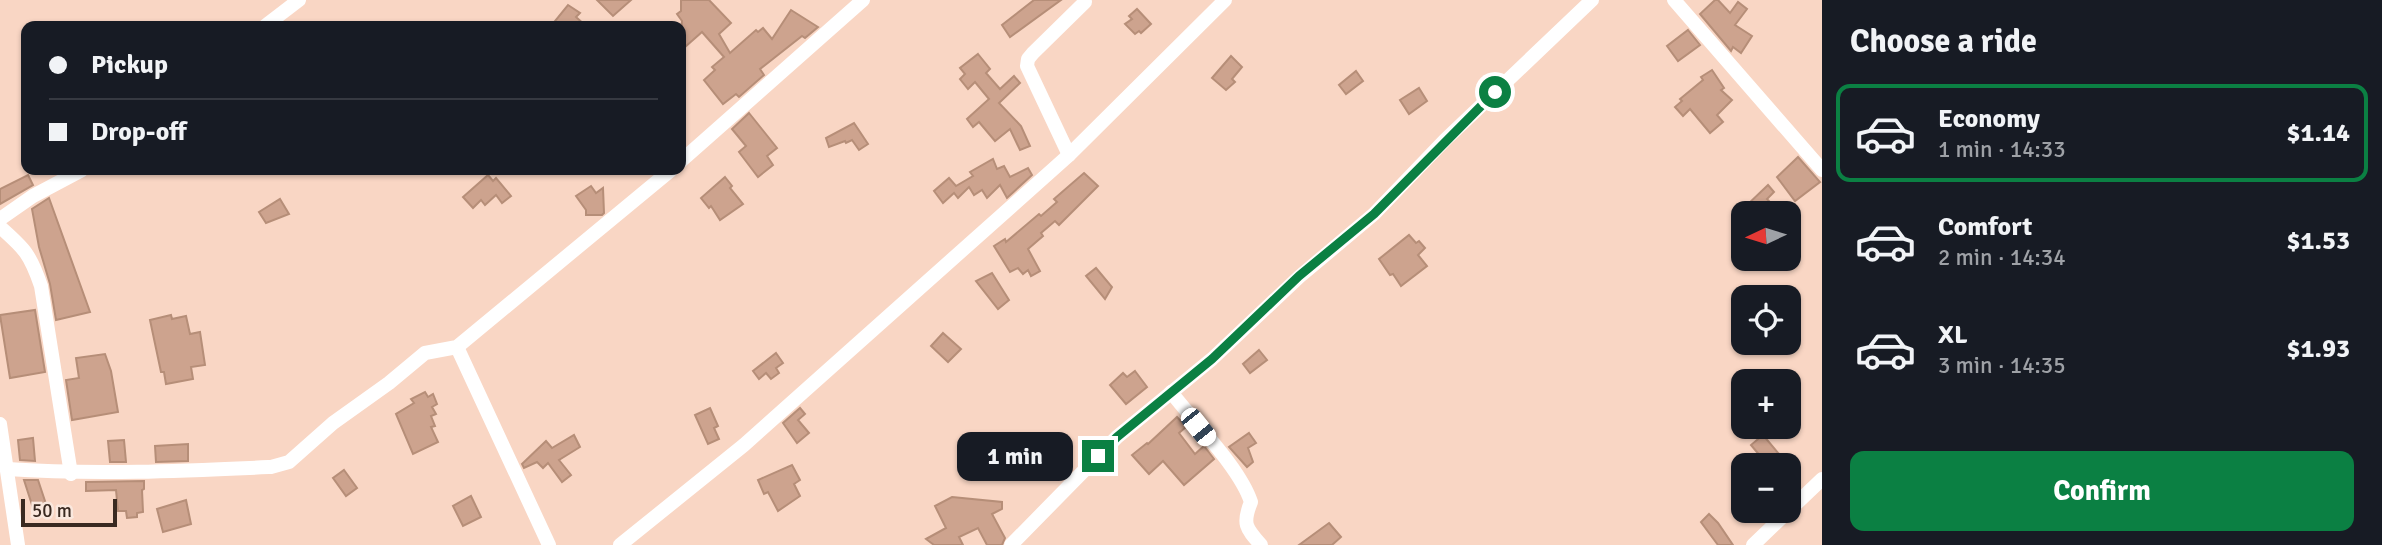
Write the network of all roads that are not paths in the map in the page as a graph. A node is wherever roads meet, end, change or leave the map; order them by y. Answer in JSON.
{"nodes":[{"id":1,"x":299,"y":0,"type":"edge"},
{"id":2,"x":863,"y":0,"type":"edge"},
{"id":3,"x":1225,"y":0,"type":"edge"},
{"id":4,"x":1592,"y":0,"type":"edge"},
{"id":5,"x":1674,"y":0,"type":"edge"},
{"id":6,"x":1085,"y":2,"type":"dead end"},
{"id":7,"x":272,"y":21,"type":"edge"},
{"id":8,"x":1069,"y":155,"type":"junction"},
{"id":9,"x":686,"y":157,"type":"edge"},
{"id":10,"x":1822,"y":170,"type":"edge"},
{"id":11,"x":73,"y":175,"type":"edge"},
{"id":12,"x":665,"y":175,"type":"edge"},
{"id":13,"x":0,"y":219,"type":"edge"},
{"id":14,"x":0,"y":227,"type":"edge"},
{"id":15,"x":457,"y":346,"type":"junction"},
{"id":16,"x":1171,"y":392,"type":"junction"},
{"id":17,"x":0,"y":424,"type":"edge"},
{"id":18,"x":7,"y":469,"type":"junction"},
{"id":19,"x":71,"y":474,"type":"junction"},
{"id":20,"x":1822,"y":479,"type":"edge"},
{"id":21,"x":18,"y":545,"type":"edge"},
{"id":22,"x":549,"y":545,"type":"edge"},
{"id":23,"x":621,"y":545,"type":"edge"},
{"id":24,"x":1011,"y":545,"type":"edge"},
{"id":25,"x":1261,"y":545,"type":"edge"},
{"id":26,"x":1753,"y":545,"type":"edge"}],
"edges":[{"from":1,"to":7,"type":"street"},
{"from":2,"to":9,"type":"street"},
{"from":3,"to":8,"type":"street"},
{"from":4,"to":16,"type":"street"},
{"from":5,"to":10,"type":"street"},
{"from":6,"to":8,"type":"street"},
{"from":8,"to":23,"type":"street"},
{"from":11,"to":13,"type":"street"},
{"from":12,"to":15,"type":"street"},
{"from":14,"to":19,"type":"street"},
{"from":15,"to":19,"type":"street"},
{"from":15,"to":22,"type":"street"},
{"from":16,"to":24,"type":"street"},
{"from":16,"to":25,"type":"street"},
{"from":17,"to":18,"type":"street"},
{"from":18,"to":19,"type":"street"},
{"from":18,"to":21,"type":"street"},
{"from":20,"to":26,"type":"street"}]}
